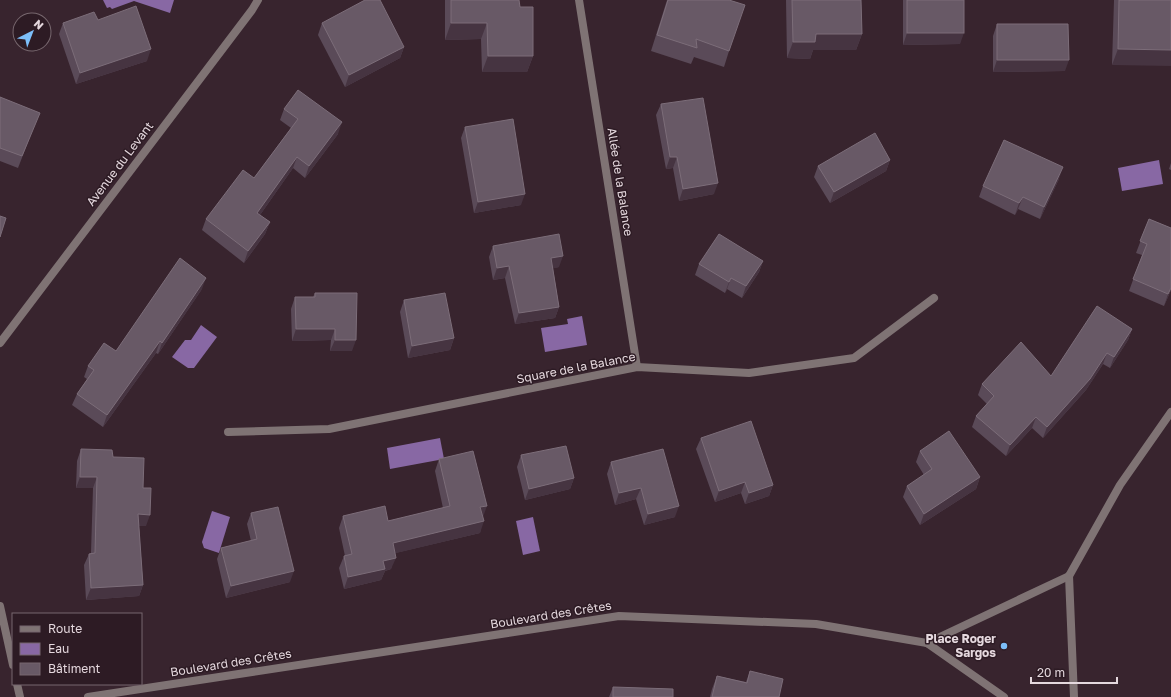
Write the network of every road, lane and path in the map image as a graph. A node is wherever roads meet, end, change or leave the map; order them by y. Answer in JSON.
{"nodes":[{"id":1,"x":258,"y":0,"type":"edge"},
{"id":2,"x":579,"y":0,"type":"edge"},
{"id":3,"x":934,"y":298,"type":"dead end"},
{"id":4,"x":0,"y":343,"type":"edge"},
{"id":5,"x":637,"y":367,"type":"junction"},
{"id":6,"x":1171,"y":412,"type":"edge"},
{"id":7,"x":228,"y":432,"type":"dead end"},
{"id":8,"x":1069,"y":576,"type":"junction"},
{"id":9,"x":0,"y":606,"type":"edge"},
{"id":10,"x":928,"y":643,"type":"junction"},
{"id":11,"x":12,"y":660,"type":"edge"},
{"id":12,"x":17,"y":685,"type":"edge"},
{"id":13,"x":20,"y":697,"type":"edge"},
{"id":14,"x":88,"y":697,"type":"edge"},
{"id":15,"x":1004,"y":697,"type":"edge"},
{"id":16,"x":1074,"y":697,"type":"edge"}],
"edges":[{"from":1,"to":4,"type":"street","name":"Avenue du Levant"},
{"from":2,"to":5,"type":"street","name":"Allée de la Balance"},
{"from":3,"to":5,"type":"street","name":"Square de la Balance"},
{"from":5,"to":7,"type":"street","name":"Square de la Balance"},
{"from":6,"to":8,"type":"street"},
{"from":8,"to":10,"type":"street"},
{"from":8,"to":16,"type":"street"},
{"from":9,"to":11,"type":"street"},
{"from":10,"to":14,"type":"street","name":"Boulevard des Crêtes"},
{"from":10,"to":15,"type":"street","name":"Boulevard des Crêtes"},
{"from":12,"to":13,"type":"street"}]}
